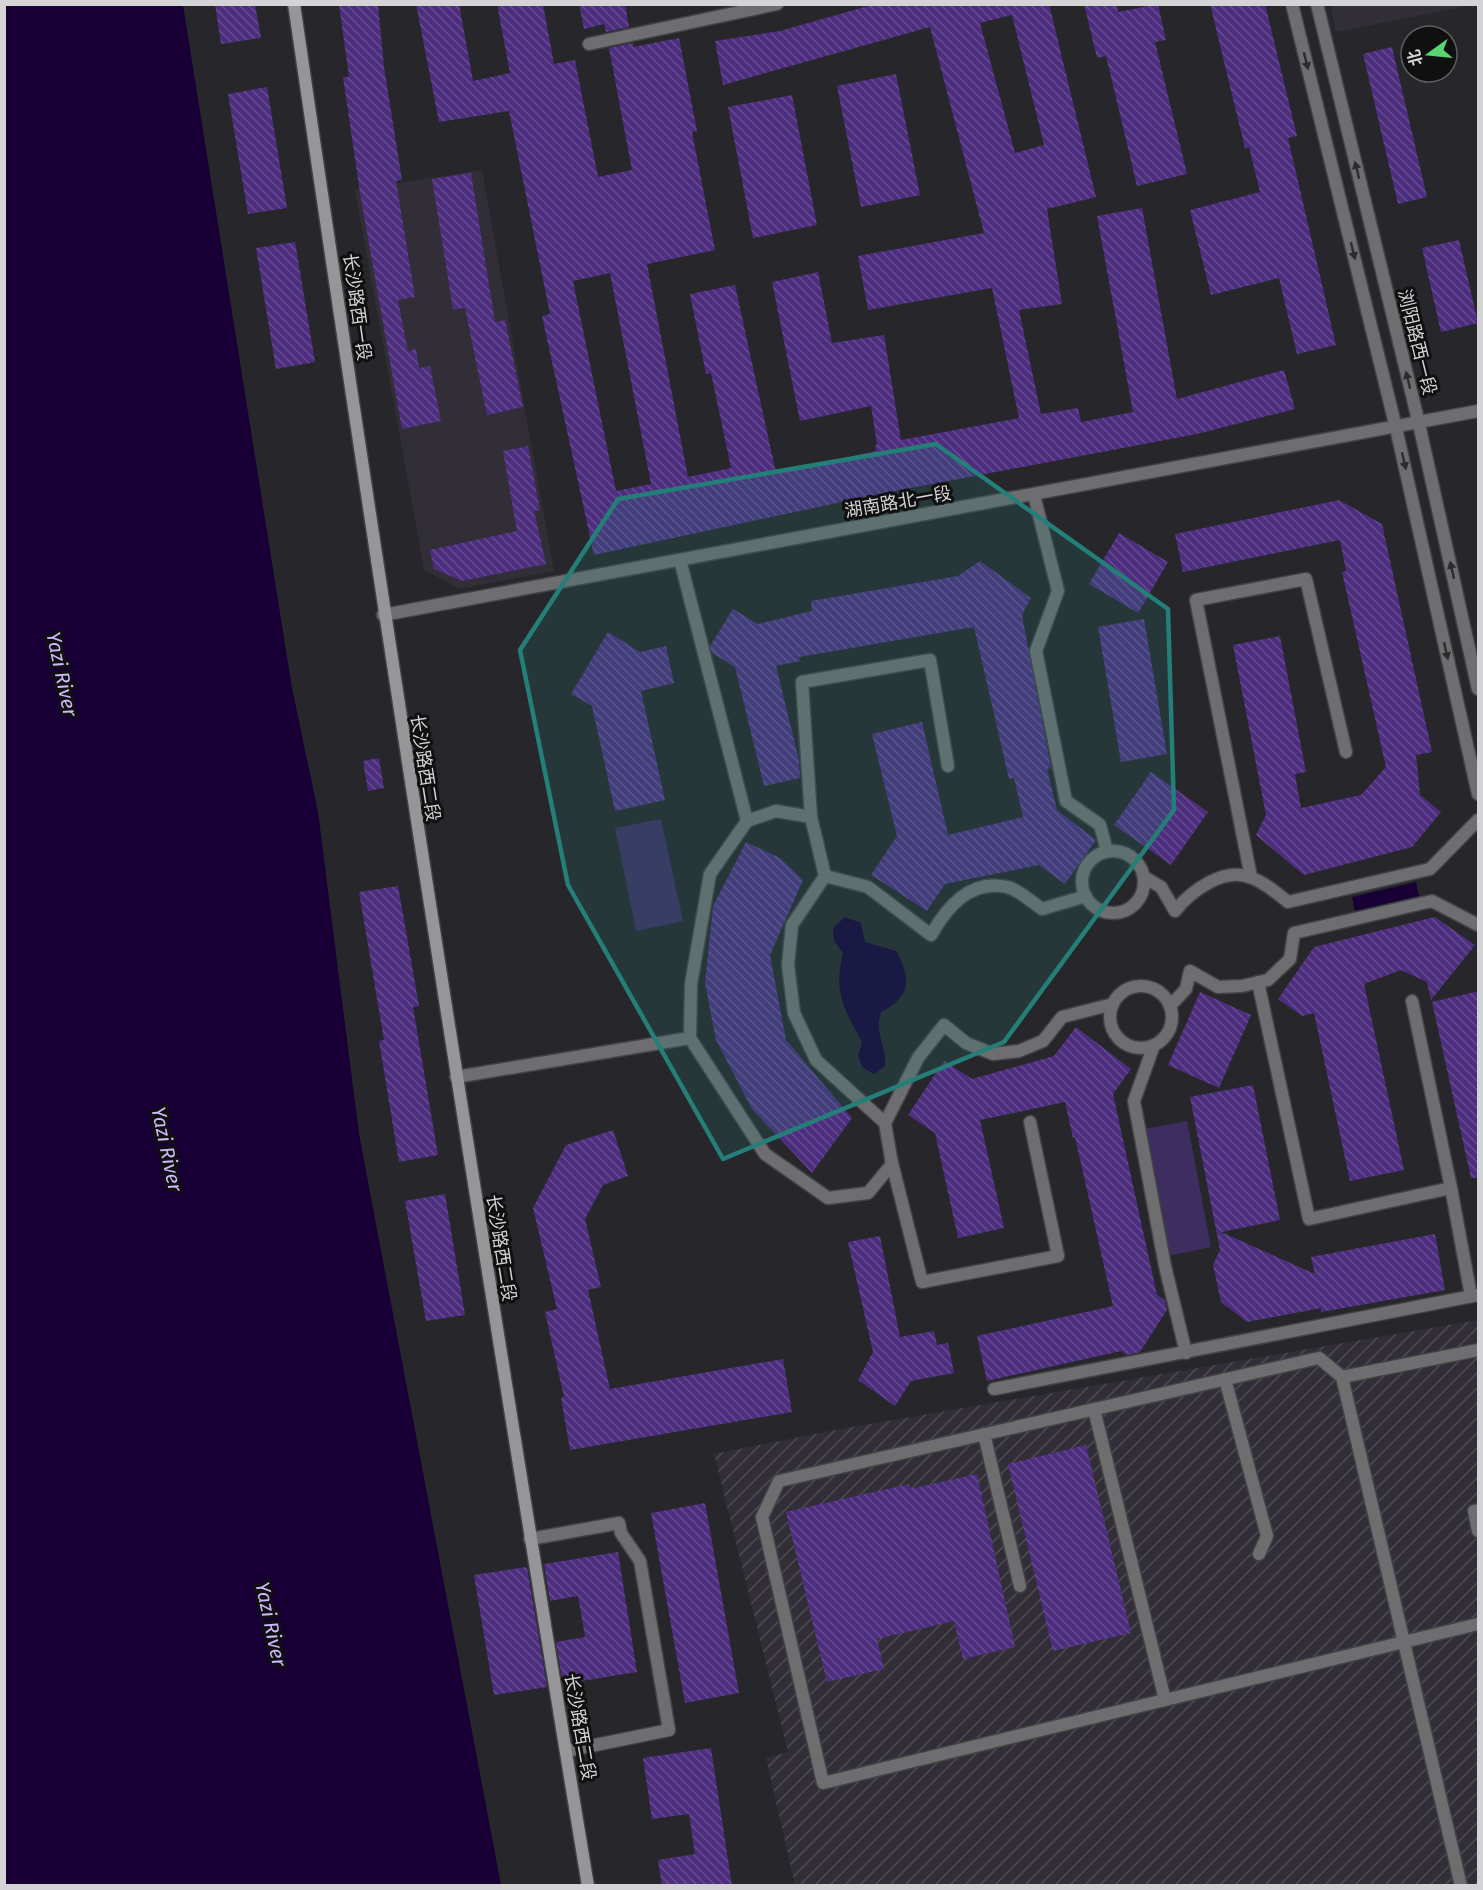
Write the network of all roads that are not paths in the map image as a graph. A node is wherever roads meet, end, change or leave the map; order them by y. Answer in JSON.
{"nodes":[{"id":1,"x":294,"y":4,"type":"edge"},
{"id":2,"x":777,"y":4,"type":"edge"},
{"id":3,"x":1292,"y":4,"type":"edge"},
{"id":4,"x":1317,"y":4,"type":"edge"},
{"id":5,"x":589,"y":44,"type":"dead end"},
{"id":6,"x":1479,"y":411,"type":"edge"},
{"id":7,"x":1419,"y":424,"type":"junction"},
{"id":8,"x":1396,"y":428,"type":"junction"},
{"id":9,"x":1034,"y":495,"type":"junction"},
{"id":10,"x":680,"y":560,"type":"junction"},
{"id":11,"x":383,"y":615,"type":"junction"},
{"id":12,"x":1479,"y":689,"type":"edge"},
{"id":13,"x":1346,"y":752,"type":"dead end"},
{"id":14,"x":948,"y":766,"type":"dead end"},
{"id":15,"x":1479,"y":794,"type":"edge"},
{"id":16,"x":811,"y":817,"type":"junction"},
{"id":17,"x":1479,"y":820,"type":"edge"},
{"id":18,"x":747,"y":821,"type":"junction"},
{"id":19,"x":1107,"y":851,"type":"junction"},
{"id":20,"x":825,"y":876,"type":"junction"},
{"id":21,"x":1144,"y":877,"type":"junction"},
{"id":22,"x":1251,"y":877,"type":"junction"},
{"id":23,"x":1086,"y":896,"type":"junction"},
{"id":24,"x":1479,"y":925,"type":"edge"},
{"id":25,"x":1258,"y":982,"type":"junction"},
{"id":26,"x":1412,"y":1001,"type":"dead end"},
{"id":27,"x":1113,"y":1004,"type":"junction"},
{"id":28,"x":1170,"y":1006,"type":"junction"},
{"id":29,"x":690,"y":1038,"type":"junction"},
{"id":30,"x":1154,"y":1045,"type":"junction"},
{"id":31,"x":456,"y":1077,"type":"junction"},
{"id":32,"x":1030,"y":1122,"type":"dead end"},
{"id":33,"x":885,"y":1123,"type":"junction"},
{"id":34,"x":892,"y":1164,"type":"junction"},
{"id":35,"x":1451,"y":1188,"type":"junction"},
{"id":36,"x":1475,"y":1296,"type":"edge"},
{"id":37,"x":1479,"y":1350,"type":"edge"},
{"id":38,"x":1186,"y":1353,"type":"junction"},
{"id":39,"x":1342,"y":1377,"type":"junction"},
{"id":40,"x":1225,"y":1379,"type":"junction"},
{"id":41,"x":994,"y":1389,"type":"dead end"},
{"id":42,"x":1094,"y":1409,"type":"junction"},
{"id":43,"x":984,"y":1434,"type":"junction"},
{"id":44,"x":1479,"y":1510,"type":"edge"},
{"id":45,"x":1479,"y":1531,"type":"edge"},
{"id":46,"x":530,"y":1539,"type":"junction"},
{"id":47,"x":1259,"y":1554,"type":"dead end"},
{"id":48,"x":1020,"y":1586,"type":"dead end"},
{"id":49,"x":1479,"y":1624,"type":"edge"},
{"id":50,"x":1405,"y":1641,"type":"junction"},
{"id":51,"x":1165,"y":1700,"type":"junction"},
{"id":52,"x":566,"y":1751,"type":"junction"},
{"id":53,"x":588,"y":1886,"type":"edge"},
{"id":54,"x":1461,"y":1886,"type":"edge"}],
"edges":[{"from":1,"to":11,"type":"main road","name":"长沙路西一段"},
{"from":2,"to":5,"type":"street"},
{"from":3,"to":8,"type":"street","one_way":true},
{"from":7,"to":4,"type":"street","name":"浏阳路西一段","one_way":true},
{"from":6,"to":7,"type":"street","name":"湖南路北一段"},
{"from":7,"to":8,"type":"street","name":"湖南路北一段"},
{"from":12,"to":7,"type":"street","name":"浏阳路西一段","one_way":true},
{"from":8,"to":9,"type":"street","name":"湖南路北一段"},
{"from":8,"to":15,"type":"street","one_way":true},
{"from":9,"to":10,"type":"street","name":"湖南路北一段"},
{"from":9,"to":19,"type":"street"},
{"from":10,"to":11,"type":"street","name":"湖南路北一段"},
{"from":10,"to":18,"type":"street"},
{"from":11,"to":31,"type":"main road","name":"长沙路西二段"},
{"from":13,"to":22,"type":"street"},
{"from":14,"to":16,"type":"street"},
{"from":16,"to":18,"type":"street"},
{"from":16,"to":20,"type":"street"},
{"from":17,"to":22,"type":"street"},
{"from":18,"to":29,"type":"street"},
{"from":19,"to":21,"type":"street"},
{"from":19,"to":23,"type":"street"},
{"from":20,"to":23,"type":"street"},
{"from":20,"to":33,"type":"street"},
{"from":21,"to":22,"type":"street"},
{"from":21,"to":23,"type":"street"},
{"from":24,"to":25,"type":"street"},
{"from":25,"to":28,"type":"street"},
{"from":25,"to":35,"type":"street"},
{"from":26,"to":35,"type":"street"},
{"from":27,"to":28,"type":"street"},
{"from":27,"to":30,"type":"street"},
{"from":27,"to":33,"type":"street"},
{"from":28,"to":30,"type":"street"},
{"from":29,"to":31,"type":"street"},
{"from":29,"to":34,"type":"street"},
{"from":30,"to":38,"type":"street"},
{"from":31,"to":46,"type":"main road","name":"长沙路西二段"},
{"from":32,"to":34,"type":"street"},
{"from":33,"to":34,"type":"street"},
{"from":35,"to":36,"type":"street"},
{"from":36,"to":38,"type":"street"},
{"from":37,"to":39,"type":"street"},
{"from":38,"to":41,"type":"street"},
{"from":39,"to":40,"type":"street"},
{"from":39,"to":50,"type":"street"},
{"from":40,"to":42,"type":"street"},
{"from":40,"to":47,"type":"street"},
{"from":42,"to":43,"type":"street"},
{"from":42,"to":51,"type":"street"},
{"from":43,"to":48,"type":"street"},
{"from":43,"to":51,"type":"street"},
{"from":44,"to":45,"type":"street"},
{"from":46,"to":52,"type":"main road","name":"长沙路西二段"},
{"from":46,"to":52,"type":"street"},
{"from":49,"to":50,"type":"street"},
{"from":50,"to":51,"type":"street"},
{"from":50,"to":54,"type":"street"},
{"from":52,"to":53,"type":"main road","name":"长沙路西二段"}]}
